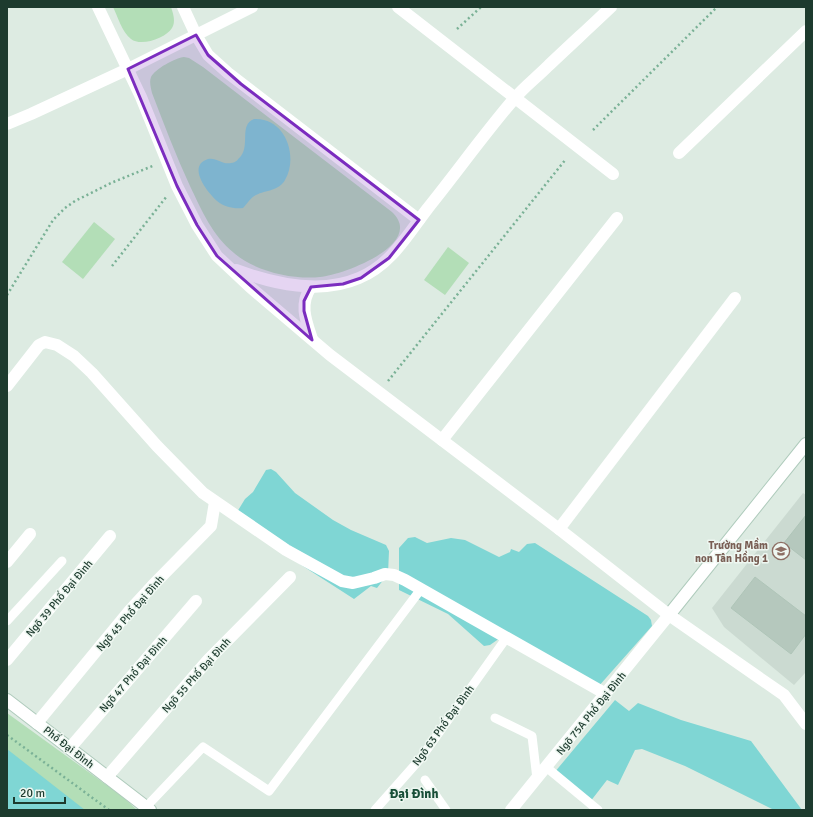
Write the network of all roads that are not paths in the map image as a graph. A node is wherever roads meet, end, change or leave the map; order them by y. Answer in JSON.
{"nodes":[{"id":1,"x":98,"y":7,"type":"edge"},
{"id":2,"x":183,"y":7,"type":"edge"},
{"id":3,"x":252,"y":7,"type":"edge"},
{"id":4,"x":398,"y":7,"type":"edge"},
{"id":5,"x":611,"y":7,"type":"edge"},
{"id":6,"x":806,"y":32,"type":"edge"},
{"id":7,"x":196,"y":35,"type":"junction"},
{"id":8,"x":128,"y":69,"type":"junction"},
{"id":9,"x":515,"y":98,"type":"junction"},
{"id":10,"x":7,"y":124,"type":"edge"},
{"id":11,"x":679,"y":153,"type":"dead end"},
{"id":12,"x":613,"y":174,"type":"dead end"},
{"id":13,"x":618,"y":218,"type":"dead end"},
{"id":14,"x":419,"y":220,"type":"junction"},
{"id":15,"x":229,"y":267,"type":"junction"},
{"id":16,"x":311,"y":287,"type":"junction"},
{"id":17,"x":735,"y":298,"type":"dead end"},
{"id":18,"x":312,"y":340,"type":"junction"},
{"id":19,"x":7,"y":386,"type":"edge"},
{"id":20,"x":442,"y":440,"type":"junction"},
{"id":21,"x":806,"y":444,"type":"edge"},
{"id":22,"x":215,"y":502,"type":"junction"},
{"id":23,"x":559,"y":529,"type":"junction"},
{"id":24,"x":30,"y":534,"type":"dead end"},
{"id":25,"x":110,"y":536,"type":"dead end"},
{"id":26,"x":62,"y":561,"type":"dead end"},
{"id":27,"x":7,"y":562,"type":"edge"},
{"id":28,"x":290,"y":577,"type":"dead end"},
{"id":29,"x":421,"y":589,"type":"junction"},
{"id":30,"x":196,"y":601,"type":"dead end"},
{"id":31,"x":669,"y":615,"type":"junction"},
{"id":32,"x":7,"y":621,"type":"edge"},
{"id":33,"x":507,"y":637,"type":"junction"},
{"id":34,"x":7,"y":660,"type":"edge"},
{"id":35,"x":606,"y":694,"type":"junction"},
{"id":36,"x":7,"y":700,"type":"edge"},
{"id":37,"x":495,"y":718,"type":"dead end"},
{"id":38,"x":37,"y":723,"type":"junction"},
{"id":39,"x":806,"y":724,"type":"edge"},
{"id":40,"x":70,"y":748,"type":"junction"},
{"id":41,"x":546,"y":767,"type":"junction"},
{"id":42,"x":107,"y":777,"type":"junction"},
{"id":43,"x":537,"y":779,"type":"junction"},
{"id":44,"x":425,"y":780,"type":"dead end"},
{"id":45,"x":148,"y":808,"type":"edge"},
{"id":46,"x":375,"y":810,"type":"edge"},
{"id":47,"x":446,"y":810,"type":"edge"},
{"id":48,"x":511,"y":810,"type":"edge"},
{"id":49,"x":598,"y":810,"type":"edge"}],
"edges":[{"from":1,"to":8,"type":"street"},
{"from":2,"to":7,"type":"street"},
{"from":3,"to":7,"type":"street"},
{"from":4,"to":9,"type":"street"},
{"from":5,"to":9,"type":"street"},
{"from":6,"to":11,"type":"street"},
{"from":7,"to":8,"type":"street"},
{"from":7,"to":14,"type":"street"},
{"from":8,"to":10,"type":"street"},
{"from":8,"to":15,"type":"street"},
{"from":9,"to":12,"type":"street"},
{"from":9,"to":14,"type":"street"},
{"from":13,"to":20,"type":"street"},
{"from":14,"to":16,"type":"street"},
{"from":15,"to":16,"type":"street"},
{"from":15,"to":18,"type":"street"},
{"from":16,"to":18,"type":"street"},
{"from":17,"to":23,"type":"street"},
{"from":18,"to":20,"type":"street"},
{"from":19,"to":22,"type":"street"},
{"from":20,"to":23,"type":"street"},
{"from":21,"to":31,"type":"street","name":"Ngõ 75A Phố Đại Đình"},
{"from":22,"to":29,"type":"street"},
{"from":22,"to":38,"type":"street","name":"Ngõ 45 Phố Đại Đình"},
{"from":23,"to":31,"type":"street"},
{"from":24,"to":27,"type":"street"},
{"from":25,"to":34,"type":"street","name":"Ngõ 39 Phố Đại Đình"},
{"from":26,"to":32,"type":"lane"},
{"from":28,"to":42,"type":"street","name":"Ngõ 55 Phố Đại Đình"},
{"from":29,"to":33,"type":"street"},
{"from":29,"to":45,"type":"lane"},
{"from":30,"to":40,"type":"street","name":"Ngõ 47 Phố Đại Đình"},
{"from":31,"to":35,"type":"street","name":"Ngõ 75A Phố Đại Đình"},
{"from":31,"to":39,"type":"street"},
{"from":33,"to":35,"type":"street"},
{"from":33,"to":46,"type":"lane","name":"Ngõ 63 Phố Đại Đình"},
{"from":35,"to":41,"type":"street","name":"Ngõ 75A Phố Đại Đình"},
{"from":36,"to":38,"type":"street","name":"Phố Đại Đình"},
{"from":37,"to":43,"type":"lane"},
{"from":38,"to":40,"type":"street","name":"Phố Đại Đình"},
{"from":40,"to":42,"type":"street","name":"Phố Đại Đình"},
{"from":41,"to":43,"type":"street","name":"Ngõ 75A Phố Đại Đình"},
{"from":41,"to":49,"type":"lane"},
{"from":42,"to":45,"type":"street","name":"Phố Đại Đình"},
{"from":43,"to":48,"type":"street","name":"Ngõ 75A Phố Đại Đình"},
{"from":44,"to":47,"type":"lane"}]}
